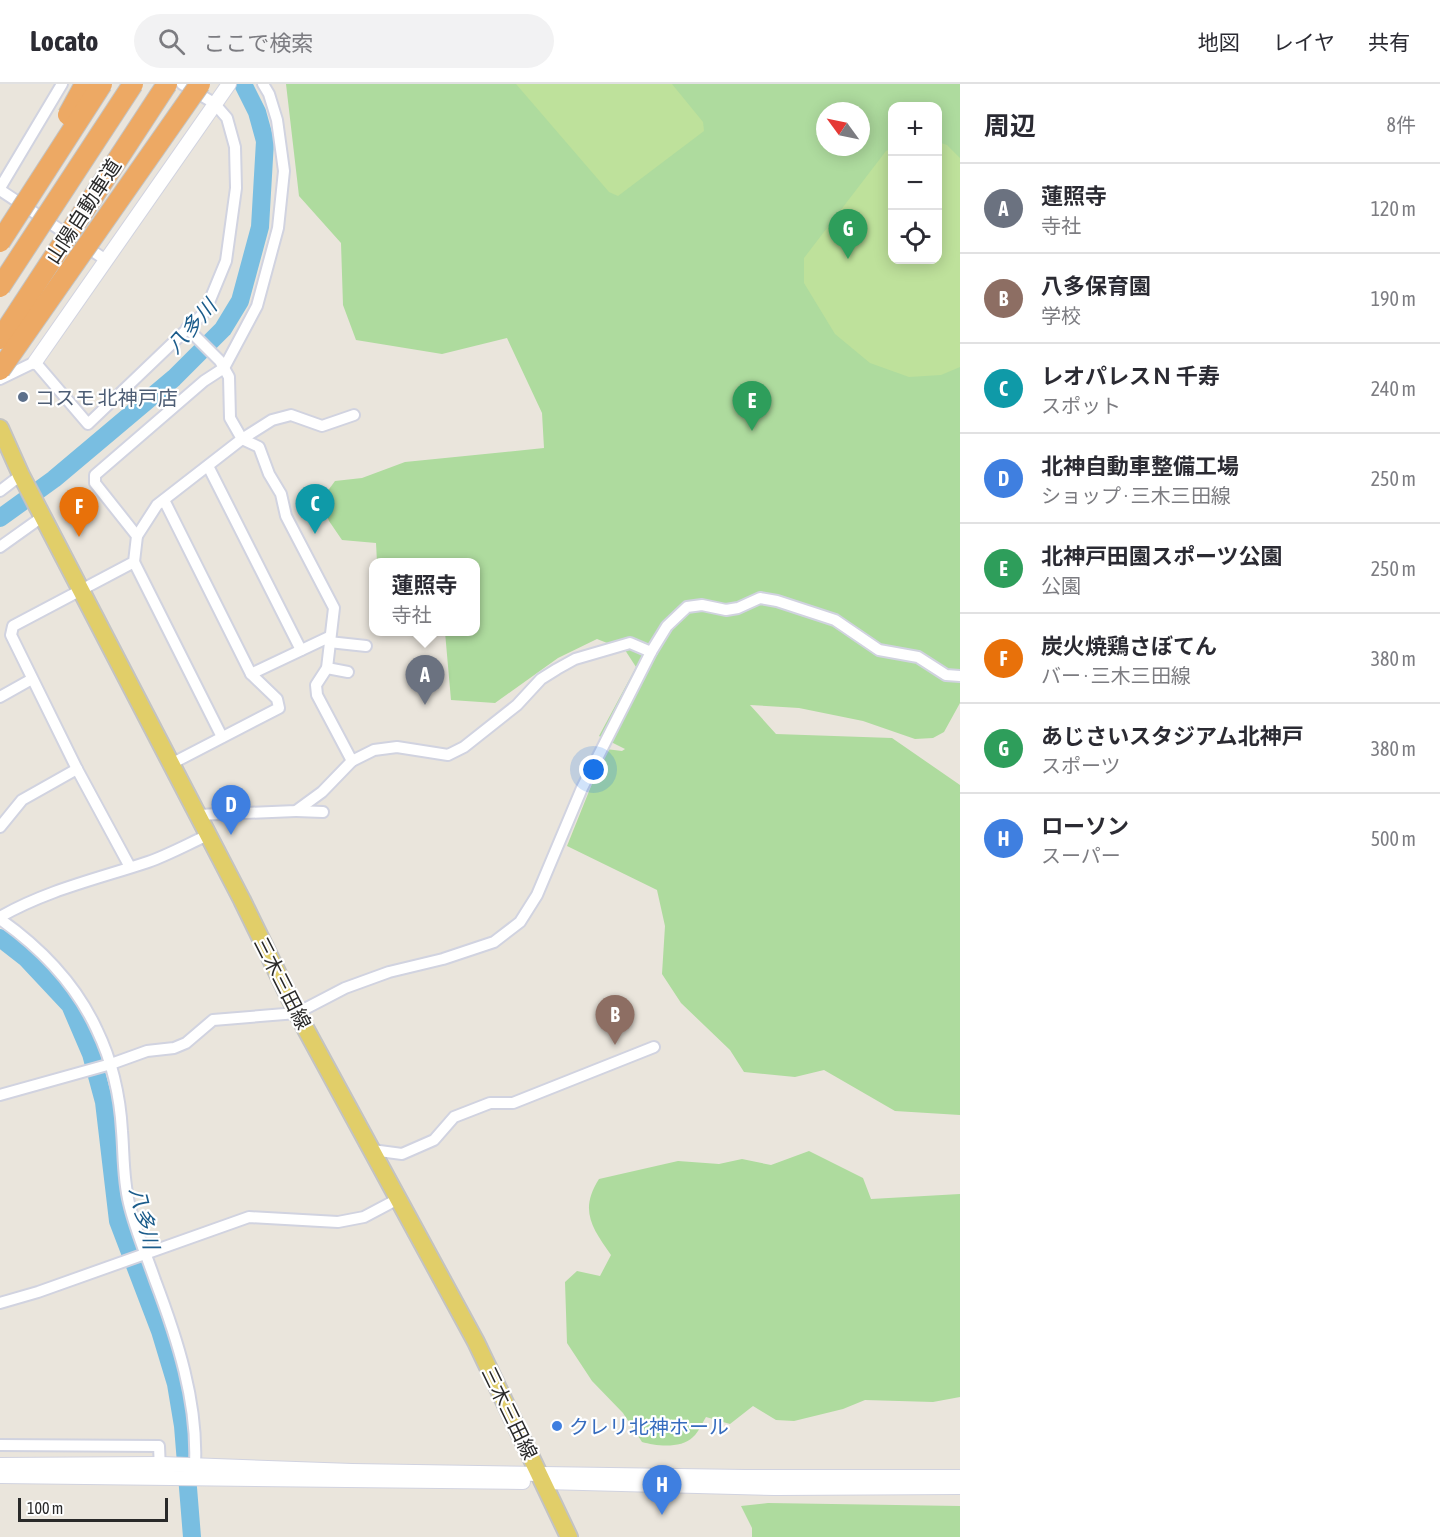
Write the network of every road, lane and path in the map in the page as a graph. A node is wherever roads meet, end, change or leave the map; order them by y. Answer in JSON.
{"nodes":[{"id":1,"x":62,"y":84,"type":"edge"},
{"id":2,"x":85,"y":84,"type":"edge"},
{"id":3,"x":102,"y":84,"type":"edge"},
{"id":4,"x":133,"y":84,"type":"edge"},
{"id":5,"x":167,"y":84,"type":"edge"},
{"id":6,"x":182,"y":84,"type":"edge"},
{"id":7,"x":200,"y":84,"type":"edge"},
{"id":8,"x":229,"y":84,"type":"edge"},
{"id":9,"x":263,"y":84,"type":"edge"},
{"id":10,"x":214,"y":103,"type":"junction"},
{"id":11,"x":0,"y":189,"type":"edge"},
{"id":12,"x":0,"y":234,"type":"edge"},
{"id":13,"x":0,"y":242,"type":"edge"},
{"id":14,"x":106,"y":260,"type":"junction"},
{"id":15,"x":0,"y":287,"type":"edge"},
{"id":16,"x":190,"y":331,"type":"junction"},
{"id":17,"x":0,"y":339,"type":"edge"},
{"id":18,"x":35,"y":362,"type":"junction"},
{"id":19,"x":222,"y":365,"type":"junction"},
{"id":20,"x":0,"y":370,"type":"edge"},
{"id":21,"x":0,"y":379,"type":"edge"},
{"id":22,"x":354,"y":415,"type":"dead end"},
{"id":23,"x":0,"y":428,"type":"edge"},
{"id":24,"x":242,"y":439,"type":"junction"},
{"id":25,"x":208,"y":466,"type":"junction"},
{"id":26,"x":22,"y":477,"type":"junction"},
{"id":27,"x":0,"y":491,"type":"edge"},
{"id":28,"x":164,"y":500,"type":"junction"},
{"id":29,"x":41,"y":515,"type":"junction"},
{"id":30,"x":137,"y":536,"type":"junction"},
{"id":31,"x":0,"y":547,"type":"edge"},
{"id":32,"x":134,"y":562,"type":"junction"},
{"id":33,"x":80,"y":589,"type":"junction"},
{"id":34,"x":329,"y":639,"type":"junction"},
{"id":35,"x":366,"y":646,"type":"dead end"},
{"id":36,"x":301,"y":650,"type":"junction"},
{"id":37,"x":651,"y":652,"type":"junction"},
{"id":38,"x":327,"y":668,"type":"junction"},
{"id":39,"x":348,"y":672,"type":"dead end"},
{"id":40,"x":251,"y":674,"type":"junction"},
{"id":41,"x":960,"y":676,"type":"edge"},
{"id":42,"x":32,"y":679,"type":"junction"},
{"id":43,"x":0,"y":697,"type":"edge"},
{"id":44,"x":222,"y":737,"type":"junction"},
{"id":45,"x":352,"y":761,"type":"junction"},
{"id":46,"x":170,"y":765,"type":"junction"},
{"id":47,"x":77,"y":769,"type":"junction"},
{"id":48,"x":296,"y":811,"type":"junction"},
{"id":49,"x":322,"y":812,"type":"dead end"},
{"id":50,"x":196,"y":815,"type":"junction"},
{"id":51,"x":0,"y":827,"type":"edge"},
{"id":52,"x":208,"y":835,"type":"junction"},
{"id":53,"x":130,"y":867,"type":"junction"},
{"id":54,"x":0,"y":918,"type":"edge"},
{"id":55,"x":297,"y":1013,"type":"junction"},
{"id":56,"x":654,"y":1047,"type":"dead end"},
{"id":57,"x":111,"y":1064,"type":"junction"},
{"id":58,"x":0,"y":1095,"type":"edge"},
{"id":59,"x":372,"y":1150,"type":"junction"},
{"id":60,"x":398,"y":1199,"type":"junction"},
{"id":61,"x":146,"y":1254,"type":"junction"},
{"id":62,"x":0,"y":1303,"type":"edge"},
{"id":63,"x":0,"y":1445,"type":"edge"},
{"id":64,"x":0,"y":1465,"type":"edge"},
{"id":65,"x":160,"y":1471,"type":"junction"},
{"id":66,"x":196,"y":1472,"type":"junction"},
{"id":67,"x":0,"y":1476,"type":"edge"},
{"id":68,"x":541,"y":1477,"type":"junction"},
{"id":69,"x":960,"y":1477,"type":"edge"},
{"id":70,"x":960,"y":1487,"type":"edge"},
{"id":71,"x":569,"y":1537,"type":"edge"}],
"edges":[{"from":1,"to":11,"type":"street"},
{"from":2,"to":12,"type":"highway","bridge":true},
{"from":3,"to":13,"type":"highway","bridge":true},
{"from":4,"to":15,"type":"highway","name":"山陽自動車道","bridge":true},
{"from":5,"to":17,"type":"highway","name":"山陽自動車道","bridge":true},
{"from":6,"to":10,"type":"street"},
{"from":7,"to":20,"type":"highway","bridge":true},
{"from":8,"to":10,"type":"street"},
{"from":9,"to":19,"type":"street"},
{"from":10,"to":14,"type":"street"},
{"from":10,"to":16,"type":"street"},
{"from":11,"to":14,"type":"street"},
{"from":14,"to":18,"type":"street"},
{"from":16,"to":18,"type":"street"},
{"from":16,"to":19,"type":"street"},
{"from":18,"to":21,"type":"street"},
{"from":19,"to":24,"type":"street"},
{"from":19,"to":30,"type":"street"},
{"from":22,"to":24,"type":"street"},
{"from":23,"to":26,"type":"main road","name":"三木三田線"},
{"from":24,"to":25,"type":"street"},
{"from":24,"to":34,"type":"street"},
{"from":25,"to":28,"type":"street"},
{"from":25,"to":36,"type":"street"},
{"from":26,"to":27,"type":"street"},
{"from":26,"to":29,"type":"main road","name":"三木三田線"},
{"from":28,"to":30,"type":"street"},
{"from":28,"to":40,"type":"street"},
{"from":29,"to":31,"type":"street"},
{"from":29,"to":33,"type":"main road","name":"三木三田線"},
{"from":30,"to":32,"type":"street"},
{"from":32,"to":33,"type":"street"},
{"from":32,"to":44,"type":"street"},
{"from":33,"to":42,"type":"street"},
{"from":33,"to":46,"type":"main road","name":"三木三田線"},
{"from":34,"to":35,"type":"street"},
{"from":34,"to":36,"type":"street"},
{"from":34,"to":38,"type":"street"},
{"from":36,"to":40,"type":"street"},
{"from":37,"to":41,"type":"street"},
{"from":37,"to":45,"type":"street"},
{"from":37,"to":55,"type":"street"},
{"from":38,"to":39,"type":"street"},
{"from":38,"to":45,"type":"street"},
{"from":40,"to":44,"type":"street"},
{"from":42,"to":43,"type":"street"},
{"from":42,"to":47,"type":"street"},
{"from":44,"to":46,"type":"street"},
{"from":45,"to":48,"type":"street"},
{"from":46,"to":50,"type":"main road","name":"三木三田線"},
{"from":47,"to":51,"type":"street"},
{"from":47,"to":53,"type":"street"},
{"from":48,"to":49,"type":"street"},
{"from":48,"to":50,"type":"street"},
{"from":50,"to":52,"type":"main road","name":"三木三田線"},
{"from":52,"to":53,"type":"street"},
{"from":52,"to":55,"type":"main road","name":"三木三田線"},
{"from":53,"to":54,"type":"street"},
{"from":54,"to":57,"type":"street"},
{"from":55,"to":57,"type":"street"},
{"from":55,"to":59,"type":"main road","name":"三木三田線"},
{"from":56,"to":59,"type":"street"},
{"from":57,"to":58,"type":"street"},
{"from":57,"to":61,"type":"street"},
{"from":59,"to":60,"type":"main road","name":"三木三田線"},
{"from":60,"to":61,"type":"street"},
{"from":60,"to":68,"type":"main road","name":"三木三田線"},
{"from":61,"to":62,"type":"street"},
{"from":61,"to":66,"type":"street"},
{"from":63,"to":65,"type":"street"},
{"from":64,"to":65,"type":"street"},
{"from":65,"to":66,"type":"street"},
{"from":65,"to":67,"type":"street"},
{"from":66,"to":68,"type":"street"},
{"from":68,"to":69,"type":"street"},
{"from":68,"to":70,"type":"street"},
{"from":68,"to":71,"type":"main road","name":"三木三田線"}]}
